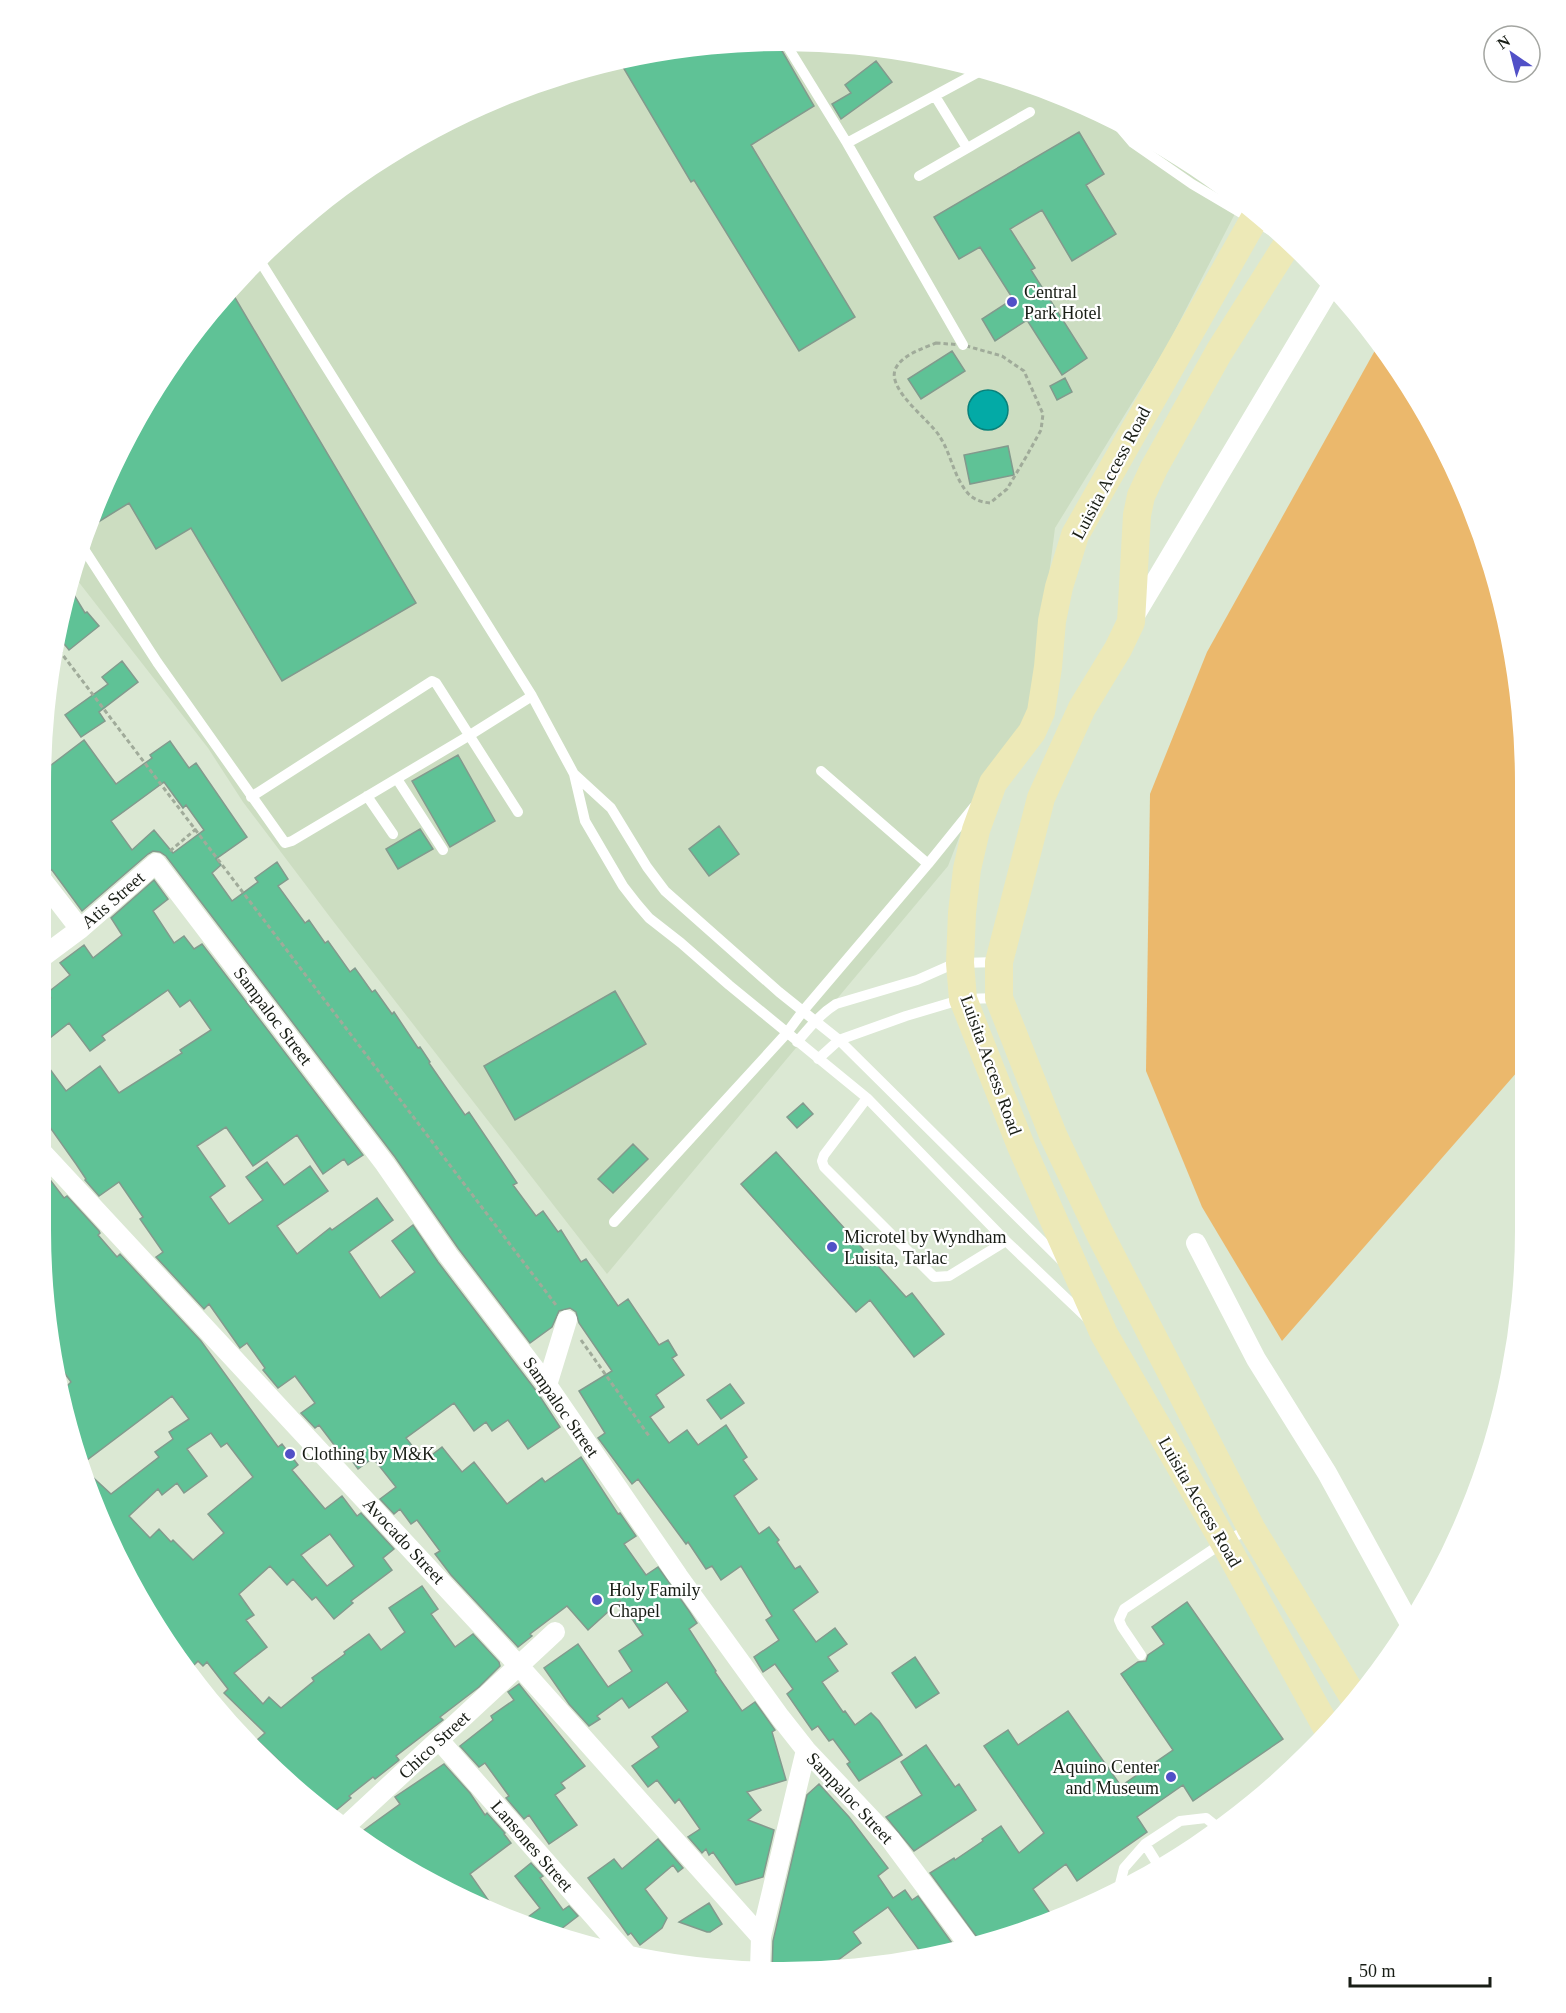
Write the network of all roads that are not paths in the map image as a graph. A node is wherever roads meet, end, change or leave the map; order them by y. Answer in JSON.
{"nodes":[{"id":1,"x":791,"y":51,"type":"edge"},
{"id":2,"x":972,"y":76,"type":"edge"},
{"id":3,"x":935,"y":96,"type":"junction"},
{"id":4,"x":1030,"y":112,"type":"dead end"},
{"id":5,"x":1127,"y":137,"type":"edge"},
{"id":6,"x":847,"y":143,"type":"junction"},
{"id":7,"x":967,"y":148,"type":"junction"},
{"id":8,"x":919,"y":176,"type":"dead end"},
{"id":9,"x":1230,"y":203,"type":"edge"},
{"id":10,"x":1253,"y":222,"type":"edge"},
{"id":11,"x":1284,"y":249,"type":"edge"},
{"id":12,"x":264,"y":267,"type":"edge"},
{"id":13,"x":1327,"y":293,"type":"edge"},
{"id":14,"x":963,"y":345,"type":"road end"},
{"id":15,"x":88,"y":555,"type":"edge"},
{"id":16,"x":1131,"y":622,"type":"junction"},
{"id":17,"x":532,"y":696,"type":"junction"},
{"id":18,"x":470,"y":735,"type":"junction"},
{"id":19,"x":821,"y":771,"type":"dead end"},
{"id":20,"x":574,"y":774,"type":"junction"},
{"id":21,"x":397,"y":779,"type":"junction"},
{"id":22,"x":993,"y":783,"type":"junction"},
{"id":23,"x":367,"y":796,"type":"junction"},
{"id":24,"x":251,"y":797,"type":"junction"},
{"id":25,"x":518,"y":812,"type":"dead end"},
{"id":26,"x":393,"y":834,"type":"dead end"},
{"id":27,"x":443,"y":850,"type":"dead end"},
{"id":28,"x":156,"y":863,"type":"joint"},
{"id":29,"x":928,"y":864,"type":"junction"},
{"id":30,"x":51,"y":892,"type":"edge"},
{"id":31,"x":80,"y":929,"type":"junction"},
{"id":32,"x":51,"y":951,"type":"edge"},
{"id":33,"x":999,"y":962,"type":"junction"},
{"id":34,"x":960,"y":963,"type":"junction"},
{"id":35,"x":999,"y":998,"type":"junction"},
{"id":36,"x":963,"y":999,"type":"junction"},
{"id":37,"x":803,"y":1011,"type":"junction"},
{"id":38,"x":815,"y":1020,"type":"junction"},
{"id":39,"x":786,"y":1034,"type":"junction"},
{"id":40,"x":839,"y":1040,"type":"junction"},
{"id":41,"x":797,"y":1042,"type":"junction"},
{"id":42,"x":818,"y":1059,"type":"junction"},
{"id":43,"x":867,"y":1098,"type":"junction"},
{"id":44,"x":51,"y":1162,"type":"edge"},
{"id":45,"x":614,"y":1222,"type":"dead end"},
{"id":46,"x":1006,"y":1241,"type":"junction"},
{"id":47,"x":1196,"y":1243,"type":"dead end"},
{"id":48,"x":1078,"y":1277,"type":"junction"},
{"id":49,"x":567,"y":1320,"type":"road end"},
{"id":50,"x":1104,"y":1334,"type":"junction"},
{"id":51,"x":547,"y":1385,"type":"junction"},
{"id":52,"x":1251,"y":1528,"type":"junction"},
{"id":53,"x":1224,"y":1542,"type":"junction"},
{"id":54,"x":1405,"y":1615,"type":"edge"},
{"id":55,"x":555,"y":1632,"type":"dead end"},
{"id":56,"x":1142,"y":1655,"type":"dead end"},
{"id":57,"x":519,"y":1666,"type":"junction"},
{"id":58,"x":1350,"y":1692,"type":"edge"},
{"id":59,"x":1324,"y":1723,"type":"edge"},
{"id":60,"x":439,"y":1740,"type":"junction"},
{"id":61,"x":806,"y":1750,"type":"junction"},
{"id":62,"x":351,"y":1821,"type":"edge"},
{"id":63,"x":1212,"y":1823,"type":"edge"},
{"id":64,"x":1144,"y":1844,"type":"junction"},
{"id":65,"x":1155,"y":1860,"type":"edge"},
{"id":66,"x":1121,"y":1879,"type":"edge"},
{"id":67,"x":761,"y":1937,"type":"junction"},
{"id":68,"x":964,"y":1939,"type":"edge"},
{"id":69,"x":617,"y":1942,"type":"edge"},
{"id":70,"x":760,"y":1961,"type":"edge"}],
"edges":[{"from":1,"to":6,"type":"lane"},
{"from":2,"to":3,"type":"lane"},
{"from":3,"to":6,"type":"lane"},
{"from":3,"to":7,"type":"lane"},
{"from":4,"to":7,"type":"lane"},
{"from":5,"to":9,"type":"lane"},
{"from":6,"to":14,"type":"lane"},
{"from":7,"to":8,"type":"lane"},
{"from":10,"to":22,"type":"main road","name":"Luisita Access Road"},
{"from":11,"to":16,"type":"main road","name":"Luisita Access Road"},
{"from":12,"to":17,"type":"lane"},
{"from":13,"to":16,"type":"street"},
{"from":15,"to":24,"type":"lane"},
{"from":16,"to":33,"type":"main road","name":"Luisita Access Road"},
{"from":17,"to":18,"type":"lane"},
{"from":17,"to":20,"type":"lane"},
{"from":18,"to":21,"type":"lane"},
{"from":18,"to":24,"type":"lane"},
{"from":18,"to":25,"type":"lane"},
{"from":19,"to":29,"type":"lane"},
{"from":20,"to":37,"type":"lane"},
{"from":20,"to":39,"type":"lane"},
{"from":21,"to":23,"type":"lane"},
{"from":21,"to":27,"type":"lane"},
{"from":22,"to":29,"type":"lane"},
{"from":22,"to":34,"type":"main road","name":"Luisita Access Road"},
{"from":23,"to":24,"type":"lane"},
{"from":23,"to":26,"type":"lane"},
{"from":28,"to":31,"type":"street","name":"Atis Street"},
{"from":28,"to":51,"type":"street","name":"Sampaloc Street"},
{"from":29,"to":37,"type":"lane"},
{"from":30,"to":31,"type":"street"},
{"from":31,"to":32,"type":"street","name":"Atis Street"},
{"from":33,"to":34,"type":"lane"},
{"from":33,"to":35,"type":"main road","name":"Luisita Access Road"},
{"from":34,"to":36,"type":"main road","name":"Luisita Access Road"},
{"from":34,"to":38,"type":"lane"},
{"from":35,"to":36,"type":"lane"},
{"from":35,"to":52,"type":"main road","name":"Luisita Access Road"},
{"from":36,"to":40,"type":"lane"},
{"from":36,"to":48,"type":"main road","name":"Luisita Access Road"},
{"from":37,"to":38,"type":"lane"},
{"from":37,"to":39,"type":"lane"},
{"from":38,"to":40,"type":"lane"},
{"from":38,"to":41,"type":"lane"},
{"from":39,"to":41,"type":"lane"},
{"from":39,"to":45,"type":"lane"},
{"from":40,"to":42,"type":"lane"},
{"from":40,"to":48,"type":"lane"},
{"from":41,"to":42,"type":"lane"},
{"from":42,"to":43,"type":"lane"},
{"from":43,"to":46,"type":"lane"},
{"from":43,"to":46,"type":"lane"},
{"from":44,"to":57,"type":"street","name":"Avocado Street"},
{"from":46,"to":50,"type":"lane"},
{"from":47,"to":54,"type":"street"},
{"from":48,"to":50,"type":"main road","name":"Luisita Access Road"},
{"from":49,"to":51,"type":"street"},
{"from":50,"to":53,"type":"main road","name":"Luisita Access Road"},
{"from":51,"to":61,"type":"street","name":"Sampaloc Street"},
{"from":52,"to":53,"type":"lane"},
{"from":52,"to":58,"type":"main road","name":"Luisita Access Road"},
{"from":53,"to":56,"type":"lane"},
{"from":53,"to":59,"type":"main road","name":"Luisita Access Road"},
{"from":55,"to":57,"type":"street","name":"Chico Street"},
{"from":57,"to":60,"type":"street","name":"Chico Street"},
{"from":57,"to":67,"type":"street","name":"Avocado Street"},
{"from":60,"to":62,"type":"street","name":"Chico Street"},
{"from":60,"to":69,"type":"street","name":"Lansones Street"},
{"from":61,"to":67,"type":"street"},
{"from":61,"to":68,"type":"street","name":"Sampaloc Street"},
{"from":63,"to":64,"type":"lane"},
{"from":64,"to":65,"type":"lane"},
{"from":64,"to":66,"type":"lane"},
{"from":67,"to":70,"type":"street"}]}
